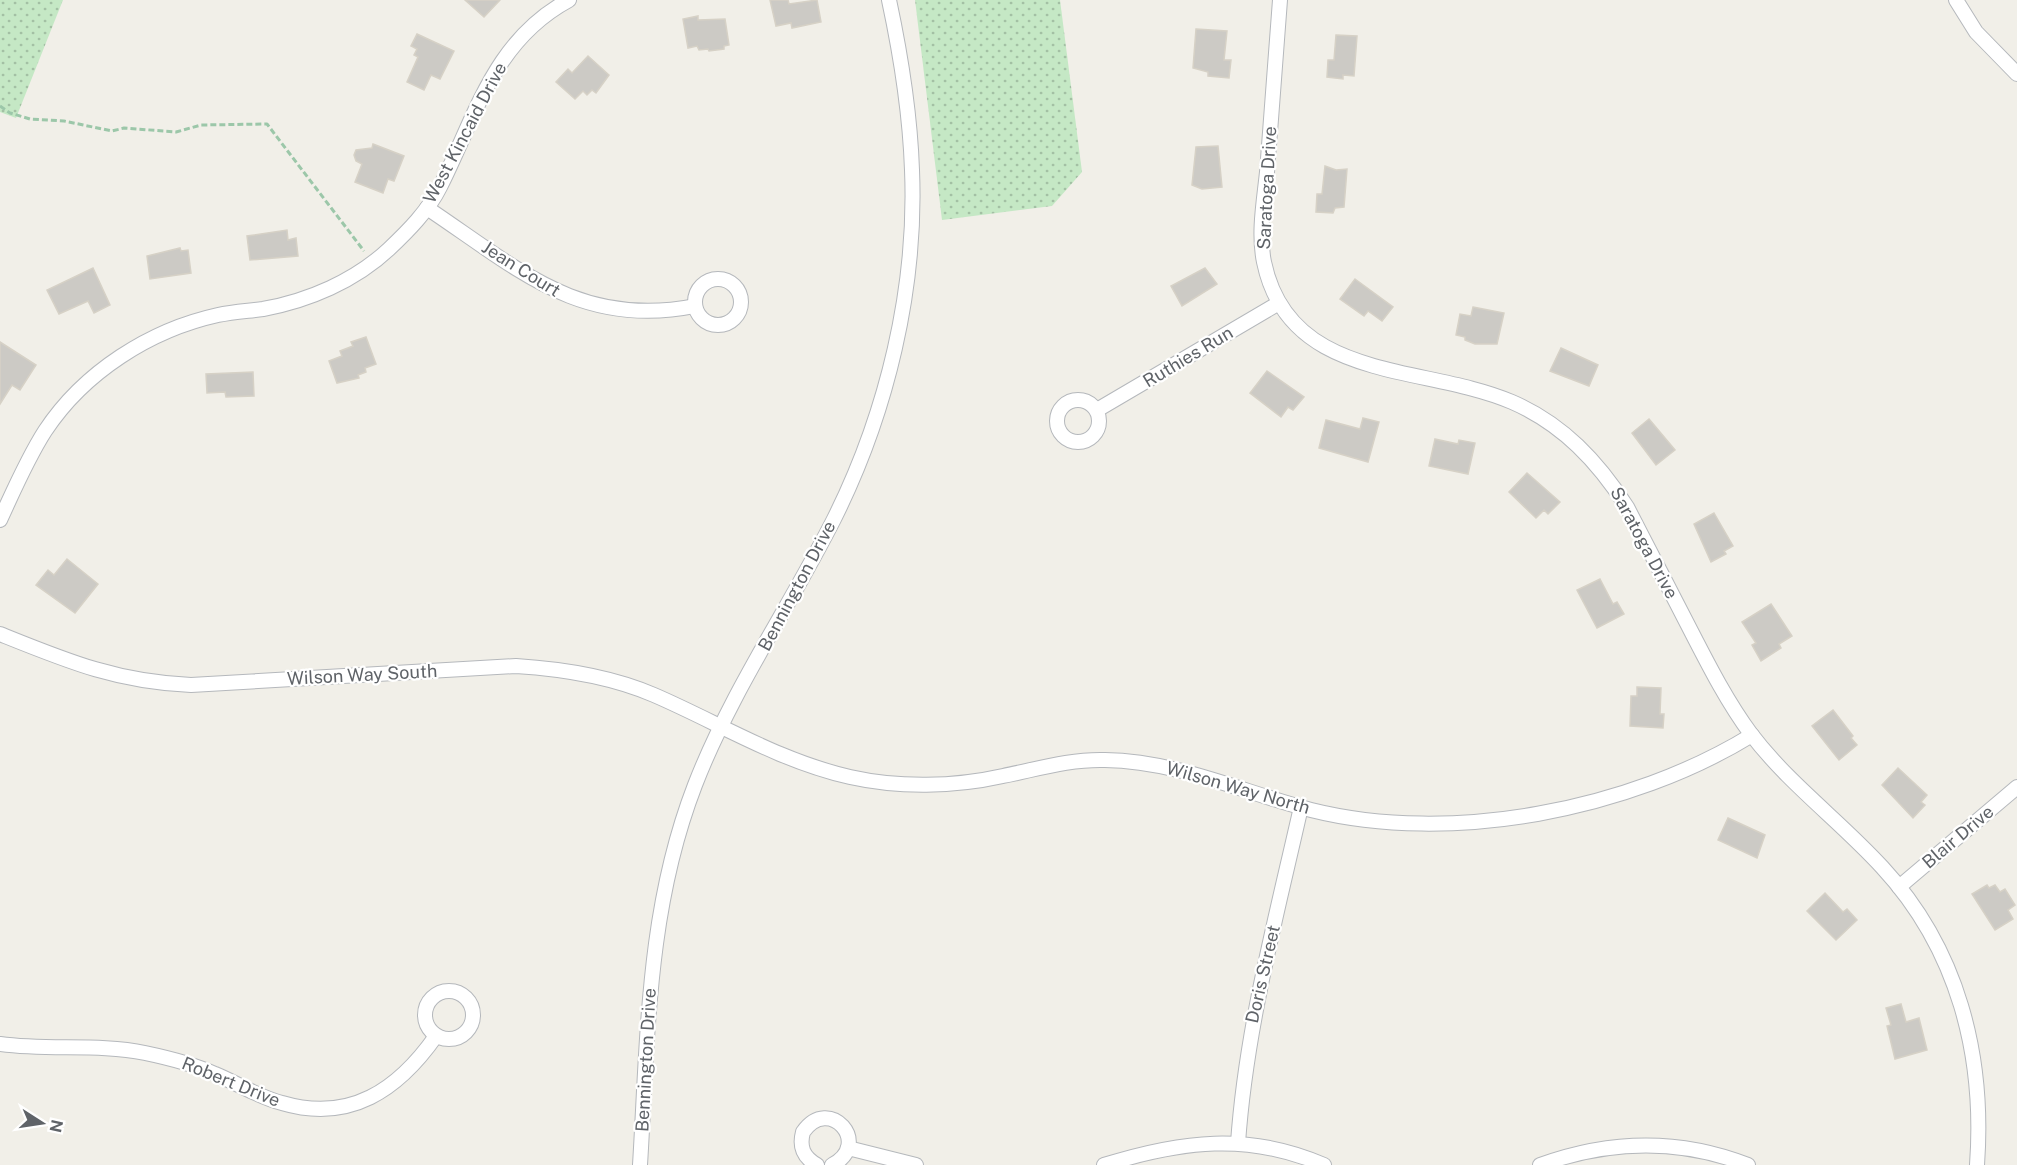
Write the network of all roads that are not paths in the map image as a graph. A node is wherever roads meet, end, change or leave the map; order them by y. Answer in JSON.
{"nodes":[{"id":1,"x":569,"y":0,"type":"edge"},
{"id":2,"x":889,"y":0,"type":"edge"},
{"id":3,"x":1280,"y":0,"type":"edge"},
{"id":4,"x":1956,"y":0,"type":"edge"},
{"id":5,"x":2017,"y":74,"type":"edge"},
{"id":6,"x":427,"y":208,"type":"junction"},
{"id":7,"x":1279,"y":303,"type":"junction"},
{"id":8,"x":695,"y":306,"type":"dead end"},
{"id":9,"x":1097,"y":410,"type":"dead end"},
{"id":10,"x":0,"y":520,"type":"edge"},
{"id":11,"x":0,"y":633,"type":"edge"},
{"id":12,"x":721,"y":727,"type":"junction"},
{"id":13,"x":1752,"y":735,"type":"junction"},
{"id":14,"x":2017,"y":787,"type":"edge"},
{"id":15,"x":1301,"y":807,"type":"junction"},
{"id":16,"x":1899,"y":887,"type":"junction"},
{"id":17,"x":436,"y":1036,"type":"dead end"},
{"id":18,"x":0,"y":1044,"type":"edge"},
{"id":19,"x":1238,"y":1143,"type":"junction"},
{"id":20,"x":848,"y":1148,"type":"junction"},
{"id":21,"x":640,"y":1165,"type":"edge"},
{"id":22,"x":817,"y":1165,"type":"edge"},
{"id":23,"x":832,"y":1165,"type":"edge"},
{"id":24,"x":916,"y":1165,"type":"edge"},
{"id":25,"x":1104,"y":1165,"type":"edge"},
{"id":26,"x":1324,"y":1165,"type":"edge"},
{"id":27,"x":1540,"y":1165,"type":"edge"},
{"id":28,"x":1748,"y":1165,"type":"edge"},
{"id":29,"x":1977,"y":1165,"type":"edge"}],
"edges":[{"from":1,"to":6,"type":"street","name":"West Kincaid Drive"},
{"from":2,"to":12,"type":"street","name":"Bennington Drive"},
{"from":3,"to":7,"type":"street","name":"Saratoga Drive"},
{"from":4,"to":5,"type":"street"},
{"from":6,"to":8,"type":"street","name":"Jean Court"},
{"from":6,"to":10,"type":"street","name":"West Kincaid Drive"},
{"from":7,"to":9,"type":"street","name":"Ruthies Run"},
{"from":7,"to":13,"type":"street","name":"Saratoga Drive"},
{"from":11,"to":12,"type":"street","name":"Wilson Way South"},
{"from":12,"to":15,"type":"street","name":"Wilson Way North"},
{"from":12,"to":21,"type":"street","name":"Bennington Drive"},
{"from":13,"to":15,"type":"street","name":"Wilson Way North"},
{"from":13,"to":16,"type":"street","name":"Saratoga Drive"},
{"from":14,"to":16,"type":"street","name":"Blair Drive"},
{"from":15,"to":19,"type":"street","name":"Doris Street"},
{"from":16,"to":29,"type":"street","name":"Saratoga Drive"},
{"from":17,"to":18,"type":"street","name":"Robert Drive"},
{"from":19,"to":25,"type":"street"},
{"from":19,"to":26,"type":"street"},
{"from":20,"to":22,"type":"street"},
{"from":20,"to":23,"type":"street"},
{"from":20,"to":24,"type":"street"},
{"from":27,"to":28,"type":"street"}]}
